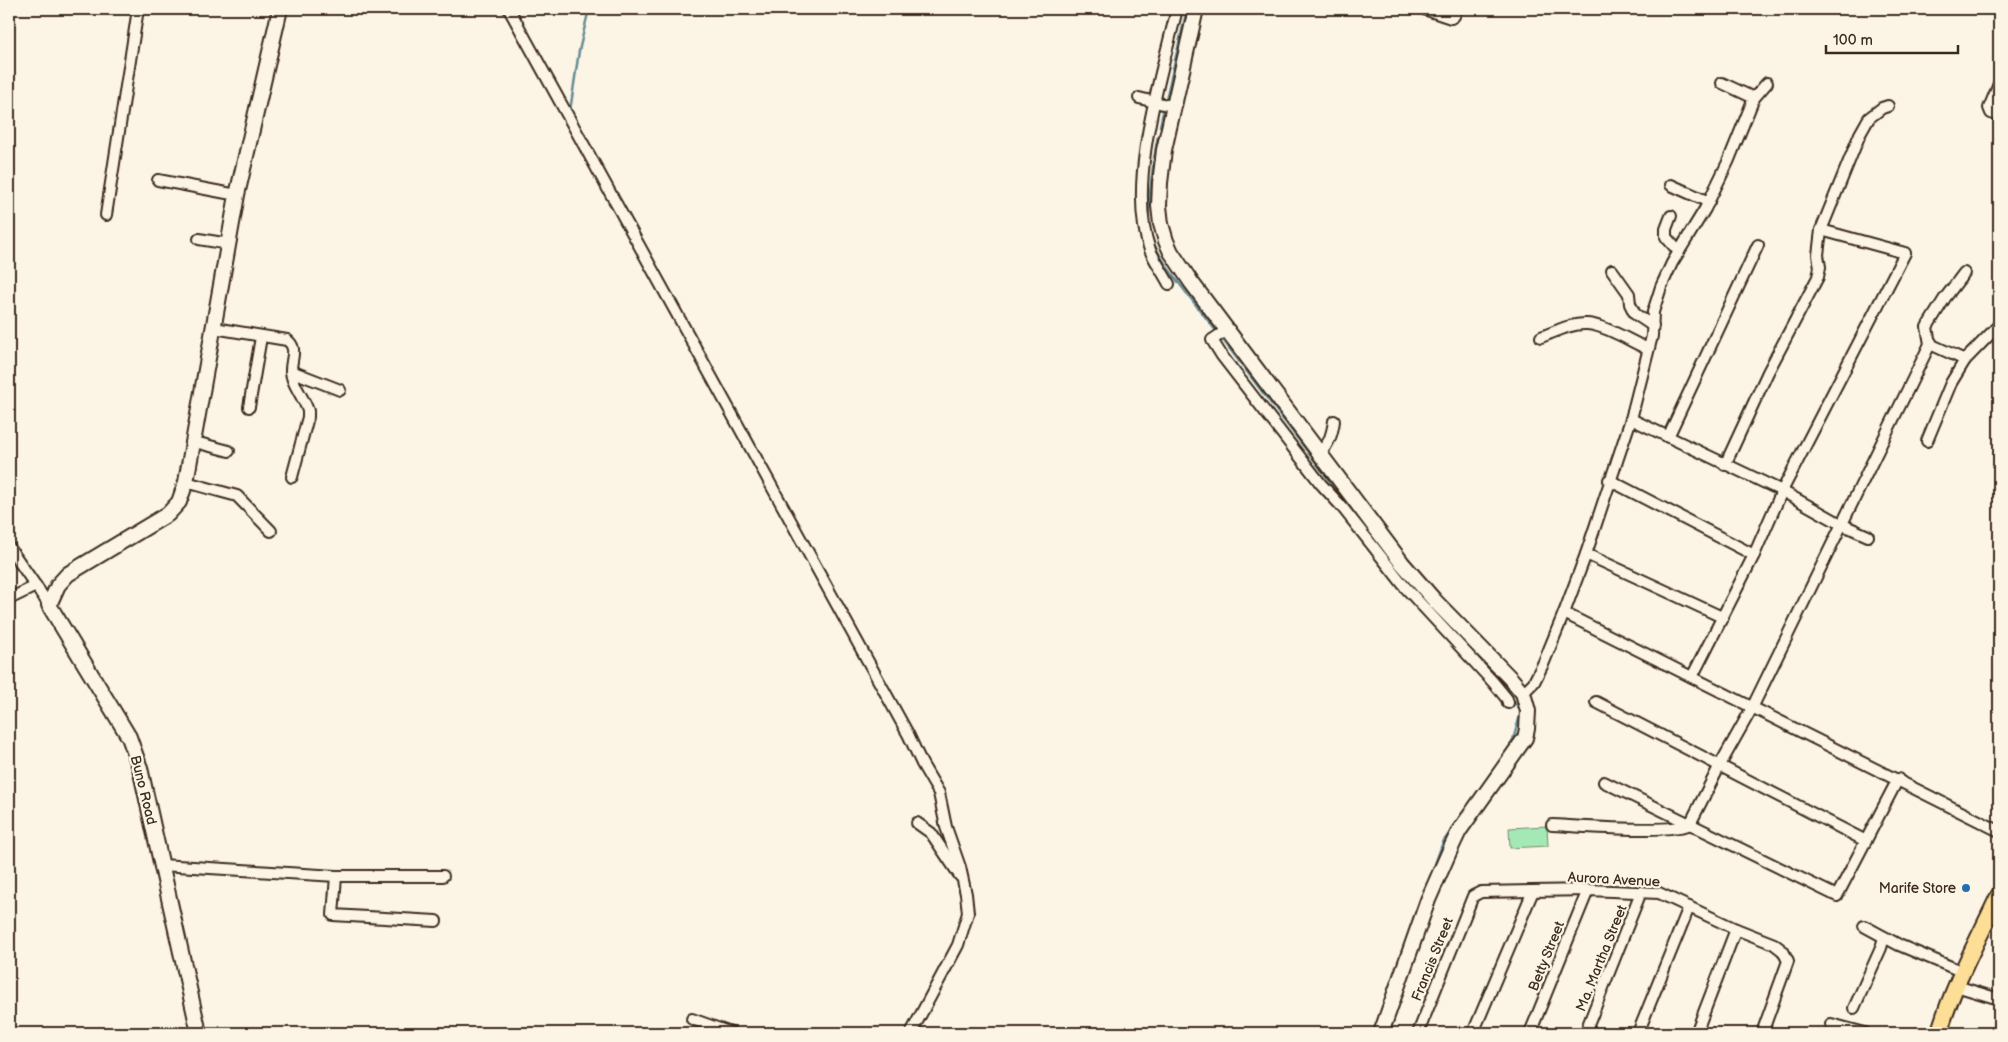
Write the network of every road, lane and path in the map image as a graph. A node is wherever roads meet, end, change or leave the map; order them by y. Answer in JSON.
{"nodes":[{"id":1,"x":138,"y":9,"type":"edge"},
{"id":2,"x":280,"y":9,"type":"edge"},
{"id":3,"x":509,"y":9,"type":"edge"},
{"id":4,"x":1176,"y":9,"type":"edge"},
{"id":5,"x":1196,"y":9,"type":"edge"},
{"id":6,"x":1424,"y":9,"type":"edge"},
{"id":7,"x":1457,"y":9,"type":"edge"},
{"id":8,"x":1722,"y":83,"type":"dead end"},
{"id":9,"x":1767,"y":83,"type":"dead end"},
{"id":10,"x":1999,"y":84,"type":"edge"},
{"id":11,"x":1139,"y":98,"type":"dead end"},
{"id":12,"x":1754,"y":98,"type":"junction"},
{"id":13,"x":1154,"y":102,"type":"junction"},
{"id":14,"x":1888,"y":106,"type":"dead end"},
{"id":15,"x":1174,"y":107,"type":"junction"},
{"id":16,"x":1999,"y":116,"type":"edge"},
{"id":17,"x":1150,"y":129,"type":"junction"},
{"id":18,"x":1168,"y":133,"type":"junction"},
{"id":19,"x":158,"y":180,"type":"dead end"},
{"id":20,"x":1671,"y":185,"type":"dead end"},
{"id":21,"x":237,"y":195,"type":"junction"},
{"id":22,"x":1709,"y":202,"type":"junction"},
{"id":23,"x":106,"y":215,"type":"dead end"},
{"id":24,"x":1671,"y":216,"type":"dead end"},
{"id":25,"x":1821,"y":230,"type":"junction"},
{"id":26,"x":199,"y":239,"type":"dead end"},
{"id":27,"x":229,"y":244,"type":"junction"},
{"id":28,"x":1758,"y":245,"type":"dead end"},
{"id":29,"x":1679,"y":252,"type":"junction"},
{"id":30,"x":1612,"y":270,"type":"dead end"},
{"id":31,"x":1964,"y":273,"type":"dead end"},
{"id":32,"x":1169,"y":284,"type":"dead end"},
{"id":33,"x":1999,"y":325,"type":"edge"},
{"id":34,"x":1653,"y":326,"type":"junction"},
{"id":35,"x":214,"y":328,"type":"junction"},
{"id":36,"x":1227,"y":330,"type":"junction"},
{"id":37,"x":261,"y":337,"type":"junction"},
{"id":38,"x":1541,"y":337,"type":"dead end"},
{"id":39,"x":1930,"y":343,"type":"junction"},
{"id":40,"x":1648,"y":350,"type":"junction"},
{"id":41,"x":1965,"y":360,"type":"junction"},
{"id":42,"x":291,"y":371,"type":"junction"},
{"id":43,"x":340,"y":390,"type":"dead end"},
{"id":44,"x":249,"y":407,"type":"dead end"},
{"id":45,"x":1631,"y":419,"type":"junction"},
{"id":46,"x":1334,"y":421,"type":"dead end"},
{"id":47,"x":1668,"y":437,"type":"junction"},
{"id":48,"x":1927,"y":441,"type":"dead end"},
{"id":49,"x":195,"y":442,"type":"junction"},
{"id":50,"x":229,"y":451,"type":"dead end"},
{"id":51,"x":1320,"y":454,"type":"junction"},
{"id":52,"x":1725,"y":465,"type":"junction"},
{"id":53,"x":292,"y":477,"type":"dead end"},
{"id":54,"x":1609,"y":480,"type":"junction"},
{"id":55,"x":186,"y":482,"type":"junction"},
{"id":56,"x":1782,"y":491,"type":"junction"},
{"id":57,"x":1841,"y":524,"type":"junction"},
{"id":58,"x":271,"y":531,"type":"dead end"},
{"id":59,"x":1868,"y":536,"type":"dead end"},
{"id":60,"x":9,"y":547,"type":"edge"},
{"id":61,"x":1586,"y":554,"type":"junction"},
{"id":62,"x":1754,"y":555,"type":"junction"},
{"id":63,"x":36,"y":586,"type":"junction"},
{"id":64,"x":9,"y":599,"type":"edge"},
{"id":65,"x":49,"y":605,"type":"junction"},
{"id":66,"x":1564,"y":613,"type":"junction"},
{"id":67,"x":1722,"y":616,"type":"junction"},
{"id":68,"x":1692,"y":677,"type":"junction"},
{"id":69,"x":1523,"y":693,"type":"junction"},
{"id":70,"x":1596,"y":702,"type":"dead end"},
{"id":71,"x":1508,"y":703,"type":"dead end"},
{"id":72,"x":1752,"y":708,"type":"junction"},
{"id":73,"x":1720,"y":765,"type":"junction"},
{"id":74,"x":1898,"y":779,"type":"junction"},
{"id":75,"x":1604,"y":782,"type":"dead end"},
{"id":76,"x":917,"y":823,"type":"dead end"},
{"id":77,"x":1690,"y":824,"type":"junction"},
{"id":78,"x":1552,"y":825,"type":"dead end"},
{"id":79,"x":1999,"y":831,"type":"edge"},
{"id":80,"x":1866,"y":840,"type":"junction"},
{"id":81,"x":161,"y":865,"type":"junction"},
{"id":82,"x":336,"y":876,"type":"junction"},
{"id":83,"x":443,"y":876,"type":"dead end"},
{"id":84,"x":963,"y":881,"type":"junction"},
{"id":85,"x":1588,"y":890,"type":"junction"},
{"id":86,"x":1533,"y":891,"type":"junction"},
{"id":87,"x":1641,"y":892,"type":"junction"},
{"id":88,"x":1999,"y":895,"type":"edge"},
{"id":89,"x":1473,"y":896,"type":"joint"},
{"id":90,"x":1689,"y":907,"type":"junction"},
{"id":91,"x":436,"y":921,"type":"dead end"},
{"id":92,"x":1864,"y":926,"type":"dead end"},
{"id":93,"x":1736,"y":929,"type":"junction"},
{"id":94,"x":1884,"y":937,"type":"junction"},
{"id":95,"x":1959,"y":979,"type":"junction"},
{"id":96,"x":1999,"y":998,"type":"edge"},
{"id":97,"x":1854,"y":1008,"type":"dead end"},
{"id":98,"x":692,"y":1019,"type":"dead end"},
{"id":99,"x":1832,"y":1024,"type":"dead end"},
{"id":100,"x":199,"y":1033,"type":"edge"},
{"id":101,"x":731,"y":1033,"type":"edge"},
{"id":102,"x":911,"y":1033,"type":"edge"},
{"id":103,"x":1381,"y":1033,"type":"edge"},
{"id":104,"x":1418,"y":1033,"type":"edge"},
{"id":105,"x":1473,"y":1033,"type":"edge"},
{"id":106,"x":1530,"y":1033,"type":"edge"},
{"id":107,"x":1585,"y":1033,"type":"edge"},
{"id":108,"x":1638,"y":1033,"type":"edge"},
{"id":109,"x":1696,"y":1033,"type":"edge"},
{"id":110,"x":1762,"y":1033,"type":"edge"},
{"id":111,"x":1865,"y":1033,"type":"edge"},
{"id":112,"x":1939,"y":1033,"type":"edge"}],
"edges":[{"from":1,"to":23,"type":"street"},
{"from":2,"to":21,"type":"street"},
{"from":3,"to":84,"type":"street"},
{"from":4,"to":13,"type":"street"},
{"from":5,"to":15,"type":"street"},
{"from":6,"to":7,"type":"street"},
{"from":8,"to":12,"type":"street"},
{"from":9,"to":12,"type":"street"},
{"from":10,"to":16,"type":"street"},
{"from":11,"to":13,"type":"street"},
{"from":12,"to":22,"type":"street"},
{"from":13,"to":15,"type":"street"},
{"from":13,"to":17,"type":"street"},
{"from":14,"to":25,"type":"street"},
{"from":15,"to":18,"type":"street"},
{"from":17,"to":18,"type":"street"},
{"from":17,"to":32,"type":"street"},
{"from":18,"to":36,"type":"street"},
{"from":19,"to":21,"type":"street"},
{"from":20,"to":22,"type":"street"},
{"from":21,"to":27,"type":"street"},
{"from":22,"to":29,"type":"street"},
{"from":24,"to":29,"type":"street"},
{"from":25,"to":52,"type":"street"},
{"from":25,"to":56,"type":"street"},
{"from":26,"to":27,"type":"street"},
{"from":27,"to":35,"type":"street"},
{"from":28,"to":47,"type":"street"},
{"from":29,"to":34,"type":"street"},
{"from":30,"to":34,"type":"street"},
{"from":31,"to":39,"type":"street"},
{"from":33,"to":41,"type":"street"},
{"from":34,"to":40,"type":"street"},
{"from":35,"to":37,"type":"street"},
{"from":35,"to":49,"type":"street"},
{"from":36,"to":51,"type":"street"},
{"from":36,"to":71,"type":"street"},
{"from":37,"to":42,"type":"street"},
{"from":37,"to":44,"type":"street"},
{"from":38,"to":40,"type":"street"},
{"from":39,"to":41,"type":"street"},
{"from":39,"to":57,"type":"street"},
{"from":40,"to":45,"type":"street"},
{"from":41,"to":48,"type":"street"},
{"from":42,"to":43,"type":"street"},
{"from":42,"to":53,"type":"street"},
{"from":45,"to":47,"type":"street"},
{"from":45,"to":54,"type":"street"},
{"from":46,"to":51,"type":"street"},
{"from":47,"to":52,"type":"street"},
{"from":49,"to":50,"type":"street"},
{"from":49,"to":55,"type":"street"},
{"from":51,"to":69,"type":"street"},
{"from":52,"to":56,"type":"street"},
{"from":54,"to":61,"type":"street"},
{"from":54,"to":62,"type":"street"},
{"from":55,"to":58,"type":"street"},
{"from":55,"to":65,"type":"street"},
{"from":56,"to":57,"type":"street"},
{"from":56,"to":62,"type":"street"},
{"from":57,"to":59,"type":"street"},
{"from":57,"to":72,"type":"street"},
{"from":60,"to":63,"type":"street","name":"Buno Road"},
{"from":61,"to":66,"type":"street"},
{"from":61,"to":67,"type":"street"},
{"from":62,"to":67,"type":"street"},
{"from":63,"to":64,"type":"street"},
{"from":63,"to":65,"type":"street","name":"Buno Road"},
{"from":65,"to":81,"type":"street","name":"Buno Road"},
{"from":66,"to":68,"type":"street"},
{"from":66,"to":69,"type":"street"},
{"from":67,"to":68,"type":"street"},
{"from":68,"to":72,"type":"street"},
{"from":69,"to":103,"type":"street"},
{"from":70,"to":73,"type":"street"},
{"from":72,"to":73,"type":"street"},
{"from":72,"to":74,"type":"street"},
{"from":73,"to":77,"type":"street"},
{"from":73,"to":80,"type":"street"},
{"from":74,"to":79,"type":"street"},
{"from":74,"to":80,"type":"street"},
{"from":75,"to":77,"type":"street"},
{"from":76,"to":84,"type":"street"},
{"from":77,"to":78,"type":"street"},
{"from":77,"to":80,"type":"street"},
{"from":81,"to":82,"type":"street"},
{"from":81,"to":100,"type":"street","name":"Buno Road"},
{"from":82,"to":83,"type":"street"},
{"from":82,"to":91,"type":"street"},
{"from":84,"to":102,"type":"street"},
{"from":85,"to":86,"type":"street","name":"Aurora Avenue"},
{"from":85,"to":87,"type":"street","name":"Aurora Avenue"},
{"from":85,"to":106,"type":"street","name":"Betty Street"},
{"from":86,"to":89,"type":"street","name":"Aurora Avenue"},
{"from":86,"to":105,"type":"street"},
{"from":87,"to":90,"type":"street","name":"Aurora Avenue"},
{"from":87,"to":107,"type":"street","name":"Ma. Martha Street"},
{"from":88,"to":95,"type":"main road"},
{"from":89,"to":104,"type":"street","name":"Francis Street"},
{"from":90,"to":93,"type":"street","name":"Aurora Avenue"},
{"from":90,"to":108,"type":"street"},
{"from":92,"to":94,"type":"street"},
{"from":93,"to":109,"type":"street"},
{"from":93,"to":110,"type":"street","name":"Aurora Avenue"},
{"from":94,"to":95,"type":"street"},
{"from":94,"to":97,"type":"street"},
{"from":95,"to":96,"type":"street"},
{"from":95,"to":112,"type":"main road"},
{"from":98,"to":101,"type":"street"},
{"from":99,"to":111,"type":"street"}]}
